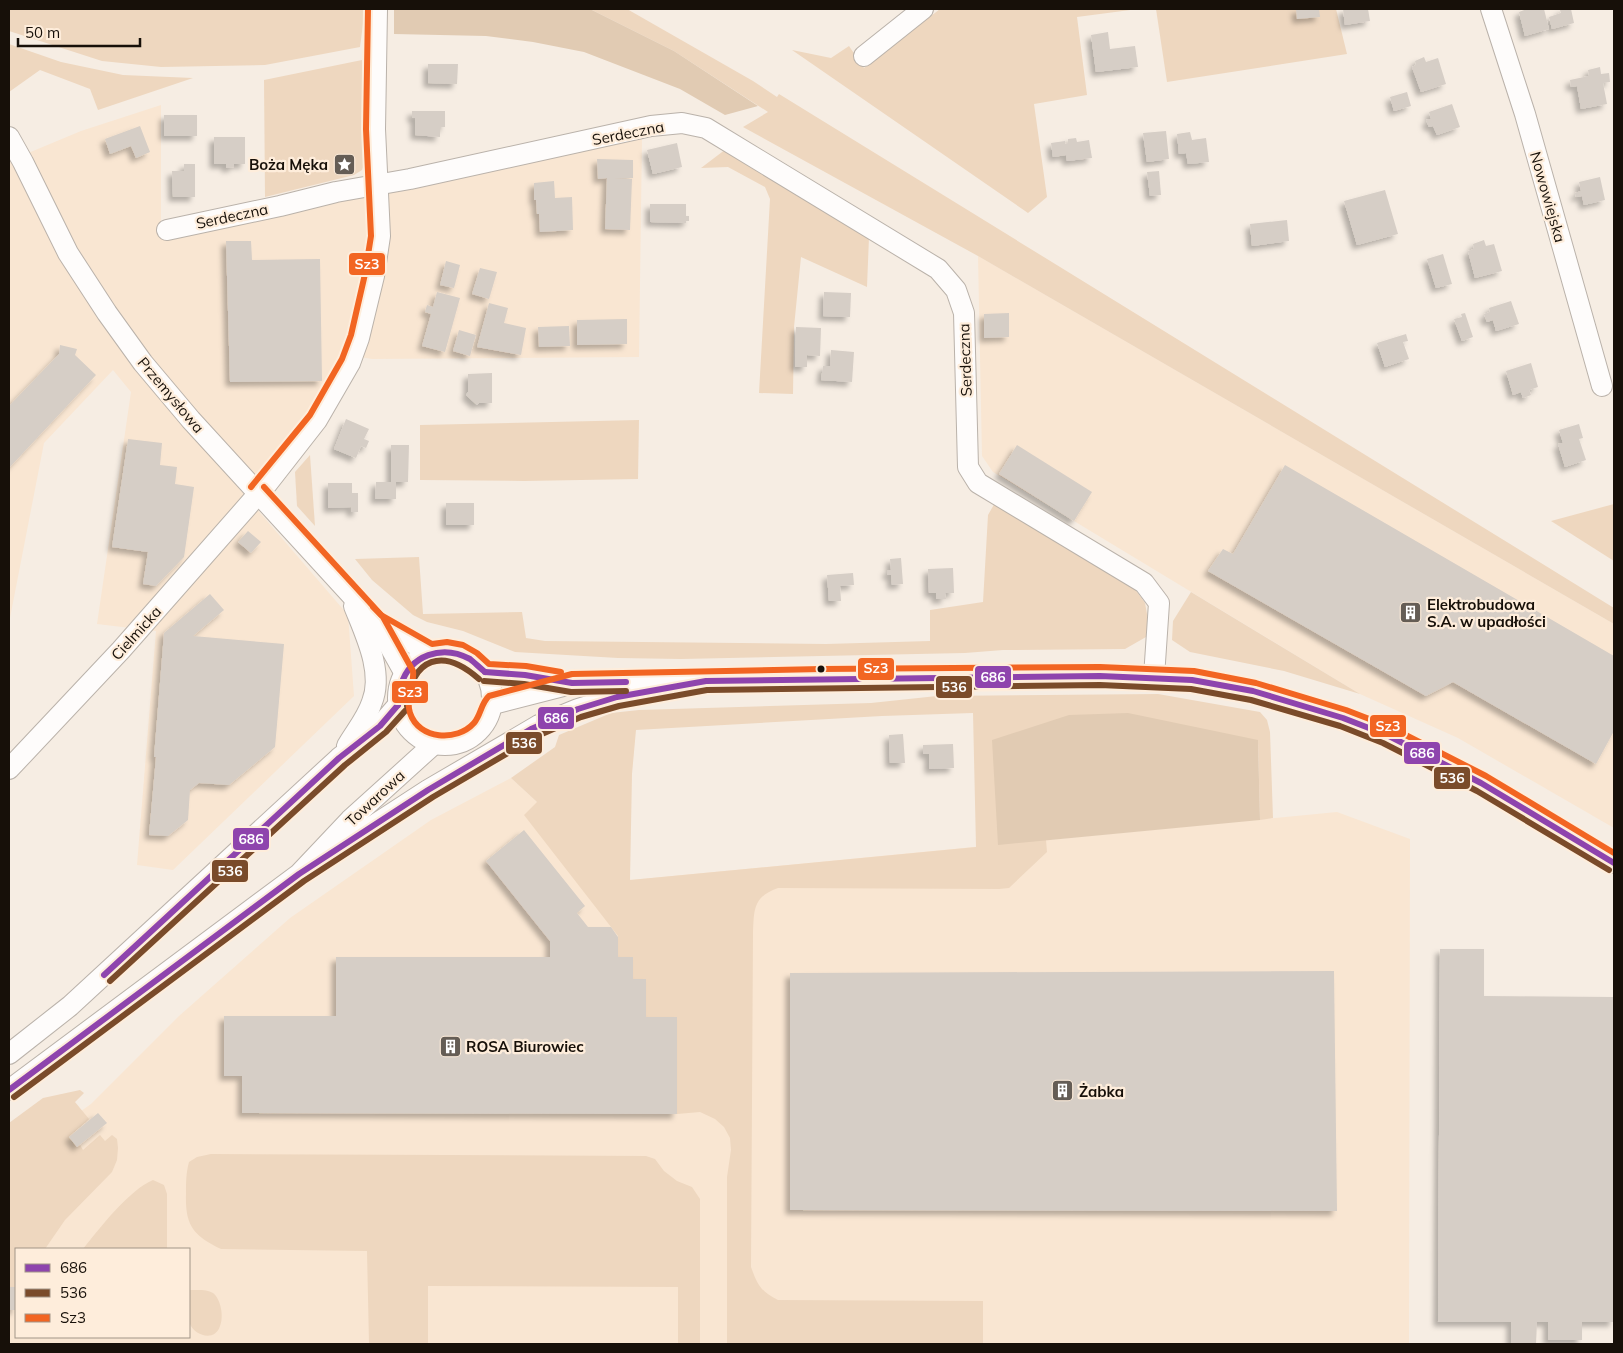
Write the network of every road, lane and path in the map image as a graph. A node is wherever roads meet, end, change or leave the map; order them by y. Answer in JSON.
{"nodes":[{"id":1,"x":377,"y":9,"type":"edge"},
{"id":2,"x":924,"y":9,"type":"edge"},
{"id":3,"x":1491,"y":9,"type":"edge"},
{"id":4,"x":864,"y":56,"type":"dead end"},
{"id":5,"x":9,"y":137,"type":"edge"},
{"id":6,"x":378,"y":184,"type":"junction"},
{"id":7,"x":167,"y":230,"type":"dead end"},
{"id":8,"x":1602,"y":386,"type":"dead end"},
{"id":9,"x":258,"y":493,"type":"junction"},
{"id":10,"x":349,"y":594,"type":"junction"},
{"id":11,"x":376,"y":622,"type":"junction"},
{"id":12,"x":430,"y":653,"type":"junction"},
{"id":13,"x":485,"y":672,"type":"junction"},
{"id":14,"x":405,"y":674,"type":"junction"},
{"id":15,"x":1154,"y":677,"type":"junction"},
{"id":16,"x":706,"y":681,"type":"junction"},
{"id":17,"x":572,"y":683,"type":"junction"},
{"id":18,"x":493,"y":704,"type":"junction"},
{"id":19,"x":398,"y":705,"type":"junction"},
{"id":20,"x":434,"y":744,"type":"junction"},
{"id":21,"x":339,"y":758,"type":"junction"},
{"id":22,"x":9,"y":769,"type":"edge"},
{"id":23,"x":1614,"y":863,"type":"edge"},
{"id":24,"x":299,"y":874,"type":"junction"},
{"id":25,"x":9,"y":1054,"type":"edge"},
{"id":26,"x":9,"y":1090,"type":"edge"}],
"edges":[{"from":1,"to":6,"type":"street","name":"Cielmicka"},
{"from":2,"to":4,"type":"street"},
{"from":3,"to":8,"type":"street","name":"Nowowiejska"},
{"from":5,"to":9,"type":"street","name":"Przemysłowa"},
{"from":6,"to":7,"type":"street","name":"Serdeczna"},
{"from":6,"to":9,"type":"street","name":"Cielmicka"},
{"from":6,"to":15,"type":"street","name":"Serdeczna"},
{"from":9,"to":10,"type":"street","name":"Przemysłowa"},
{"from":9,"to":22,"type":"street","name":"Cielmicka"},
{"from":10,"to":11,"type":"street","name":"Przemysłowa"},
{"from":10,"to":21,"type":"street"},
{"from":11,"to":12,"type":"street","name":"Przemysłowa"},
{"from":11,"to":14,"type":"street","name":"Przemysłowa"},
{"from":12,"to":13,"type":"street"},
{"from":12,"to":14,"type":"street"},
{"from":13,"to":17,"type":"street"},
{"from":13,"to":18,"type":"street"},
{"from":14,"to":19,"type":"street"},
{"from":15,"to":16,"type":"street"},
{"from":15,"to":23,"type":"street"},
{"from":16,"to":17,"type":"street"},
{"from":16,"to":24,"type":"street"},
{"from":17,"to":18,"type":"street"},
{"from":18,"to":20,"type":"street"},
{"from":19,"to":20,"type":"street"},
{"from":19,"to":21,"type":"street"},
{"from":20,"to":24,"type":"street","name":"Towarowa"},
{"from":21,"to":25,"type":"street"},
{"from":24,"to":26,"type":"street","name":"Towarowa"}]}
